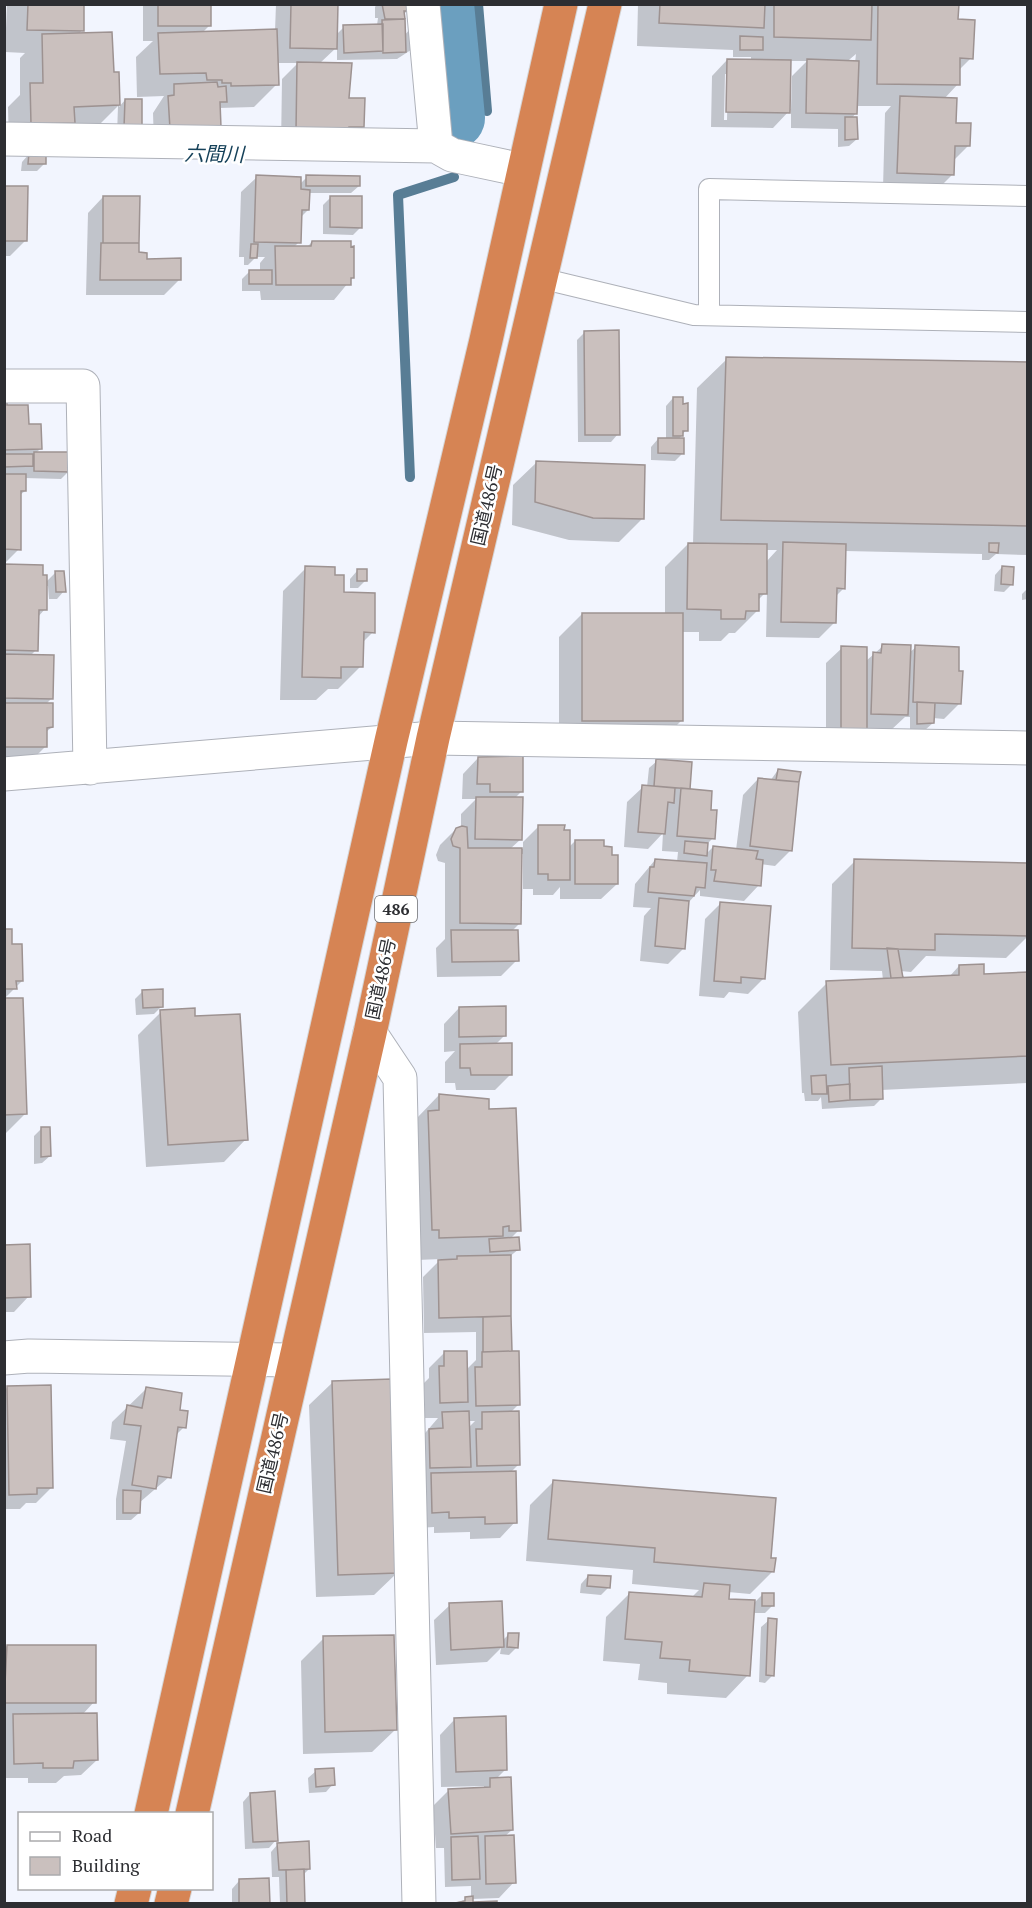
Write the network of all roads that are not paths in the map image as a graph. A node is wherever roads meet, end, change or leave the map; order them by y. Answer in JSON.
{"nodes":[{"id":1,"x":423,"y":4,"type":"edge"},
{"id":2,"x":561,"y":4,"type":"edge"},
{"id":3,"x":605,"y":4,"type":"edge"},
{"id":4,"x":4,"y":139,"type":"edge"},
{"id":5,"x":436,"y":146,"type":"junction"},
{"id":6,"x":522,"y":171,"type":"junction"},
{"id":7,"x":1028,"y":196,"type":"edge"},
{"id":8,"x":540,"y":278,"type":"junction"},
{"id":9,"x":709,"y":315,"type":"junction"},
{"id":10,"x":1028,"y":322,"type":"edge"},
{"id":11,"x":4,"y":386,"type":"edge"},
{"id":12,"x":433,"y":738,"type":"junction"},
{"id":13,"x":391,"y":741,"type":"junction"},
{"id":14,"x":1028,"y":748,"type":"edge"},
{"id":15,"x":90,"y":768,"type":"junction"},
{"id":16,"x":4,"y":774,"type":"edge"},
{"id":17,"x":370,"y":1033,"type":"junction"},
{"id":18,"x":4,"y":1358,"type":"edge"},
{"id":19,"x":253,"y":1359,"type":"junction"},
{"id":20,"x":294,"y":1360,"type":"junction"},
{"id":21,"x":151,"y":1812,"type":"edge"},
{"id":22,"x":192,"y":1812,"type":"edge"},
{"id":23,"x":419,"y":1904,"type":"edge"}],
"edges":[{"from":1,"to":5,"type":"street"},
{"from":2,"to":6,"type":"highway","number":"486"},
{"from":3,"to":8,"type":"highway","name":"国道486号","number":"486"},
{"from":4,"to":5,"type":"street"},
{"from":5,"to":6,"type":"street"},
{"from":6,"to":13,"type":"highway","number":"486"},
{"from":7,"to":9,"type":"lane"},
{"from":8,"to":9,"type":"lane"},
{"from":8,"to":12,"type":"highway","name":"国道486号","number":"486"},
{"from":9,"to":10,"type":"lane"},
{"from":11,"to":15,"type":"street"},
{"from":12,"to":13,"type":"street"},
{"from":12,"to":14,"type":"street"},
{"from":12,"to":17,"type":"highway","name":"国道486号","number":"486"},
{"from":13,"to":15,"type":"street"},
{"from":13,"to":19,"type":"highway","number":"486"},
{"from":15,"to":16,"type":"street"},
{"from":17,"to":20,"type":"highway","name":"国道486号","number":"486"},
{"from":17,"to":23,"type":"street"},
{"from":18,"to":19,"type":"street"},
{"from":19,"to":20,"type":"street"},
{"from":19,"to":21,"type":"highway","number":"486"},
{"from":20,"to":22,"type":"highway","name":"国道486号","number":"486"}]}
